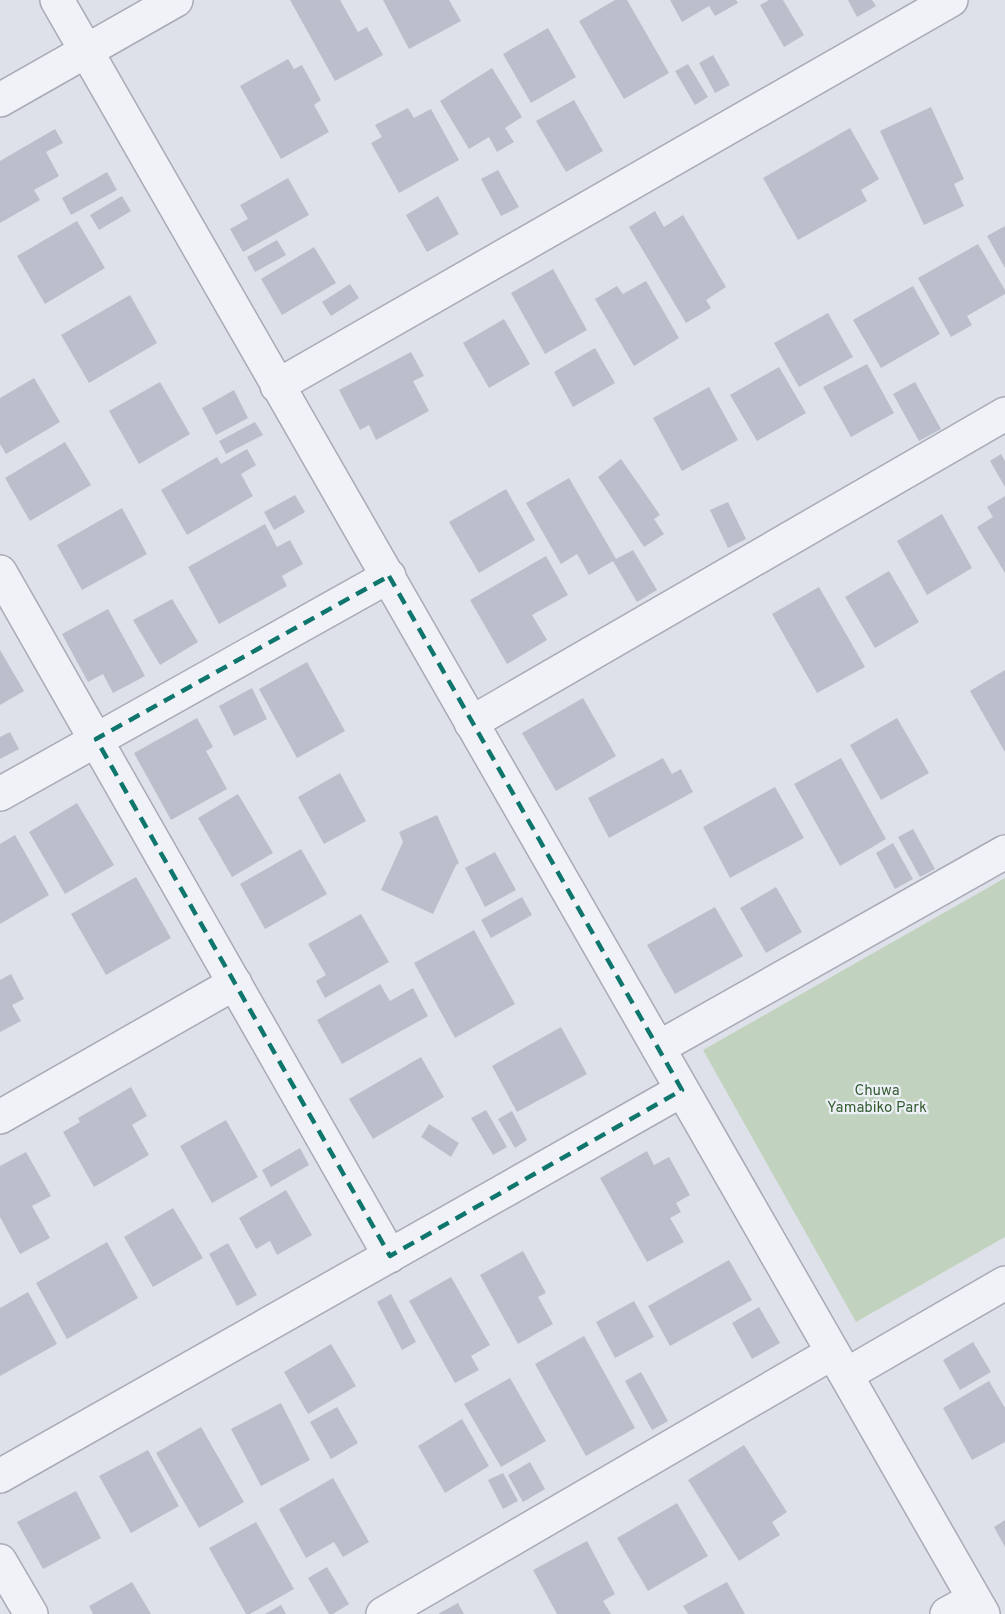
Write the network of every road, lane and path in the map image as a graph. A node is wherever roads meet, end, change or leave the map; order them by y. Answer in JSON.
{"nodes":[{"id":1,"x":57,"y":0,"type":"edge"},
{"id":2,"x":176,"y":0,"type":"edge"},
{"id":3,"x":951,"y":0,"type":"edge"},
{"id":4,"x":86,"y":51,"type":"junction"},
{"id":5,"x":0,"y":100,"type":"edge"},
{"id":6,"x":277,"y":386,"type":"junction"},
{"id":7,"x":1005,"y":414,"type":"edge"},
{"id":8,"x":0,"y":572,"type":"edge"},
{"id":9,"x":388,"y":576,"type":"junction"},
{"id":10,"x":471,"y":723,"type":"junction"},
{"id":11,"x":96,"y":739,"type":"junction"},
{"id":12,"x":0,"y":794,"type":"edge"},
{"id":13,"x":1005,"y":852,"type":"edge"},
{"id":14,"x":235,"y":983,"type":"junction"},
{"id":15,"x":658,"y":1048,"type":"junction"},
{"id":16,"x":682,"y":1090,"type":"junction"},
{"id":17,"x":0,"y":1117,"type":"edge"},
{"id":18,"x":390,"y":1256,"type":"junction"},
{"id":19,"x":1005,"y":1283,"type":"edge"},
{"id":20,"x":839,"y":1364,"type":"junction"},
{"id":21,"x":0,"y":1476,"type":"edge"},
{"id":22,"x":0,"y":1561,"type":"edge"},
{"id":23,"x":968,"y":1609,"type":"edge"},
{"id":24,"x":31,"y":1614,"type":"edge"},
{"id":25,"x":383,"y":1614,"type":"edge"}],
"edges":[{"from":1,"to":4,"type":"street"},
{"from":2,"to":4,"type":"street"},
{"from":3,"to":6,"type":"street"},
{"from":4,"to":5,"type":"street"},
{"from":4,"to":6,"type":"street"},
{"from":6,"to":9,"type":"street"},
{"from":7,"to":10,"type":"street"},
{"from":8,"to":11,"type":"street"},
{"from":9,"to":10,"type":"street"},
{"from":9,"to":11,"type":"street"},
{"from":10,"to":15,"type":"street"},
{"from":11,"to":12,"type":"street"},
{"from":11,"to":14,"type":"street"},
{"from":13,"to":15,"type":"street"},
{"from":14,"to":17,"type":"street"},
{"from":14,"to":18,"type":"street"},
{"from":15,"to":16,"type":"street"},
{"from":16,"to":18,"type":"street"},
{"from":16,"to":20,"type":"street"},
{"from":18,"to":21,"type":"street"},
{"from":19,"to":20,"type":"street"},
{"from":20,"to":23,"type":"street"},
{"from":20,"to":25,"type":"street"},
{"from":22,"to":24,"type":"street"}]}
